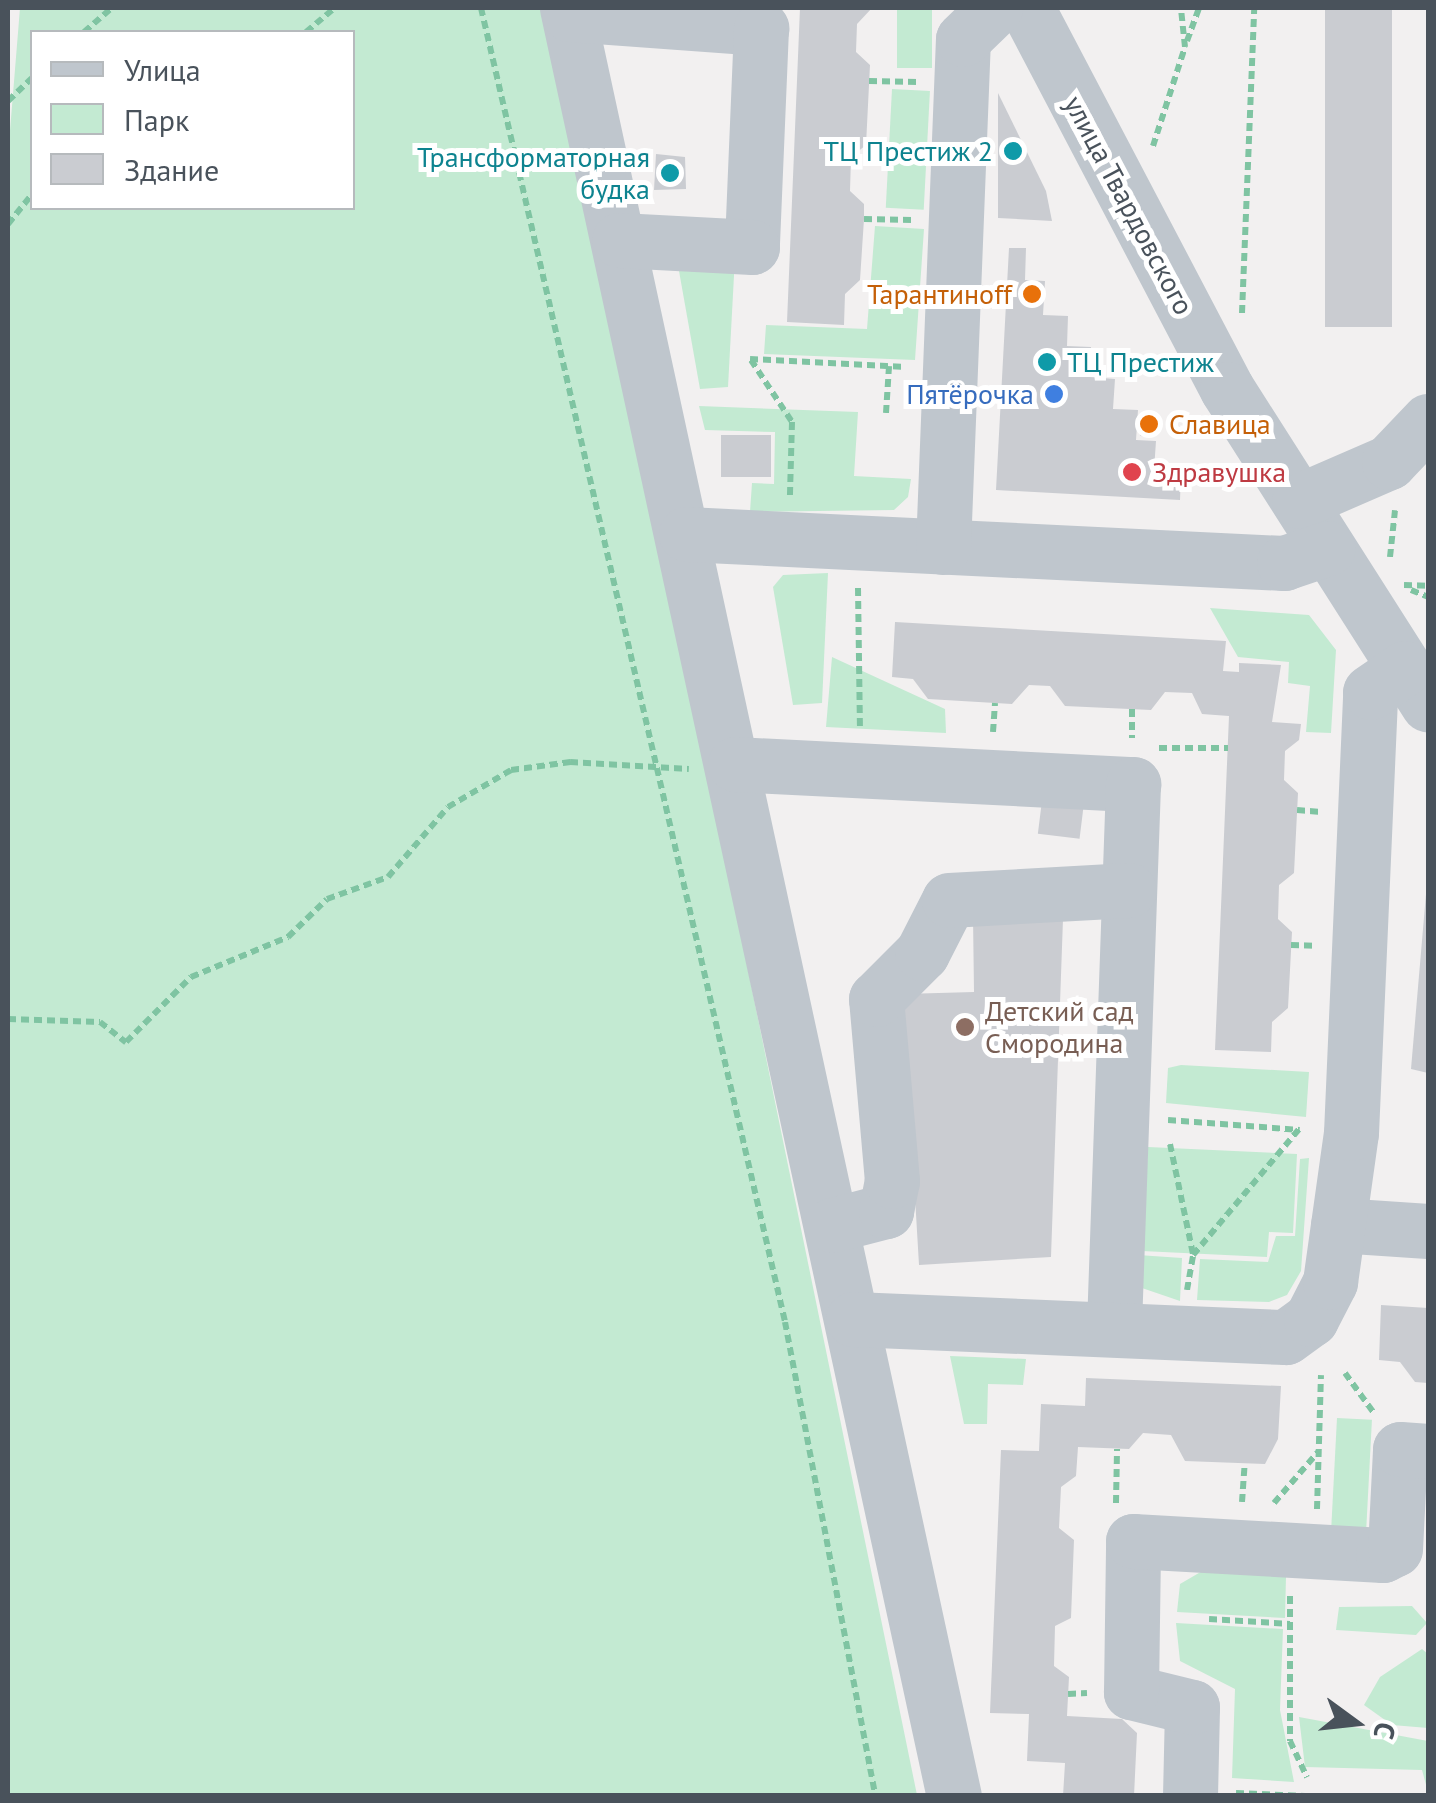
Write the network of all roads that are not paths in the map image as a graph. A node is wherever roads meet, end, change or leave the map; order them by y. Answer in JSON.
{"nodes":[{"id":1,"x":995,"y":8,"type":"edge"},
{"id":2,"x":1027,"y":8,"type":"edge"},
{"id":3,"x":568,"y":11,"type":"edge"},
{"id":4,"x":619,"y":240,"type":"junction"},
{"id":5,"x":1428,"y":421,"type":"edge"},
{"id":6,"x":1299,"y":502,"type":"junction"},
{"id":7,"x":686,"y":534,"type":"junction"},
{"id":8,"x":942,"y":547,"type":"junction"},
{"id":9,"x":1328,"y":548,"type":"junction"},
{"id":10,"x":1417,"y":686,"type":"edge"},
{"id":11,"x":734,"y":764,"type":"junction"},
{"id":12,"x":1130,"y":890,"type":"junction"},
{"id":13,"x":832,"y":1225,"type":"junction"},
{"id":14,"x":1338,"y":1225,"type":"junction"},
{"id":15,"x":1428,"y":1231,"type":"edge"},
{"id":16,"x":853,"y":1320,"type":"junction"},
{"id":17,"x":1114,"y":1326,"type":"junction"},
{"id":18,"x":1428,"y":1451,"type":"edge"},
{"id":19,"x":1190,"y":1794,"type":"edge"},
{"id":20,"x":954,"y":1796,"type":"edge"}],
"edges":[{"from":1,"to":8,"type":"street"},
{"from":2,"to":6,"type":"street","name":"улица Твардовского"},
{"from":3,"to":4,"type":"street"},
{"from":3,"to":4,"type":"street"},
{"from":4,"to":7,"type":"street"},
{"from":5,"to":6,"type":"street"},
{"from":6,"to":9,"type":"street","name":"улица Твардовского"},
{"from":7,"to":8,"type":"street"},
{"from":7,"to":11,"type":"street"},
{"from":8,"to":9,"type":"street"},
{"from":9,"to":10,"type":"street","name":"улица Твардовского"},
{"from":10,"to":14,"type":"street"},
{"from":11,"to":12,"type":"street"},
{"from":11,"to":13,"type":"street"},
{"from":12,"to":13,"type":"street"},
{"from":12,"to":17,"type":"street"},
{"from":13,"to":16,"type":"street"},
{"from":14,"to":15,"type":"street"},
{"from":14,"to":17,"type":"street"},
{"from":16,"to":17,"type":"street"},
{"from":16,"to":20,"type":"street"},
{"from":18,"to":19,"type":"street"}]}
